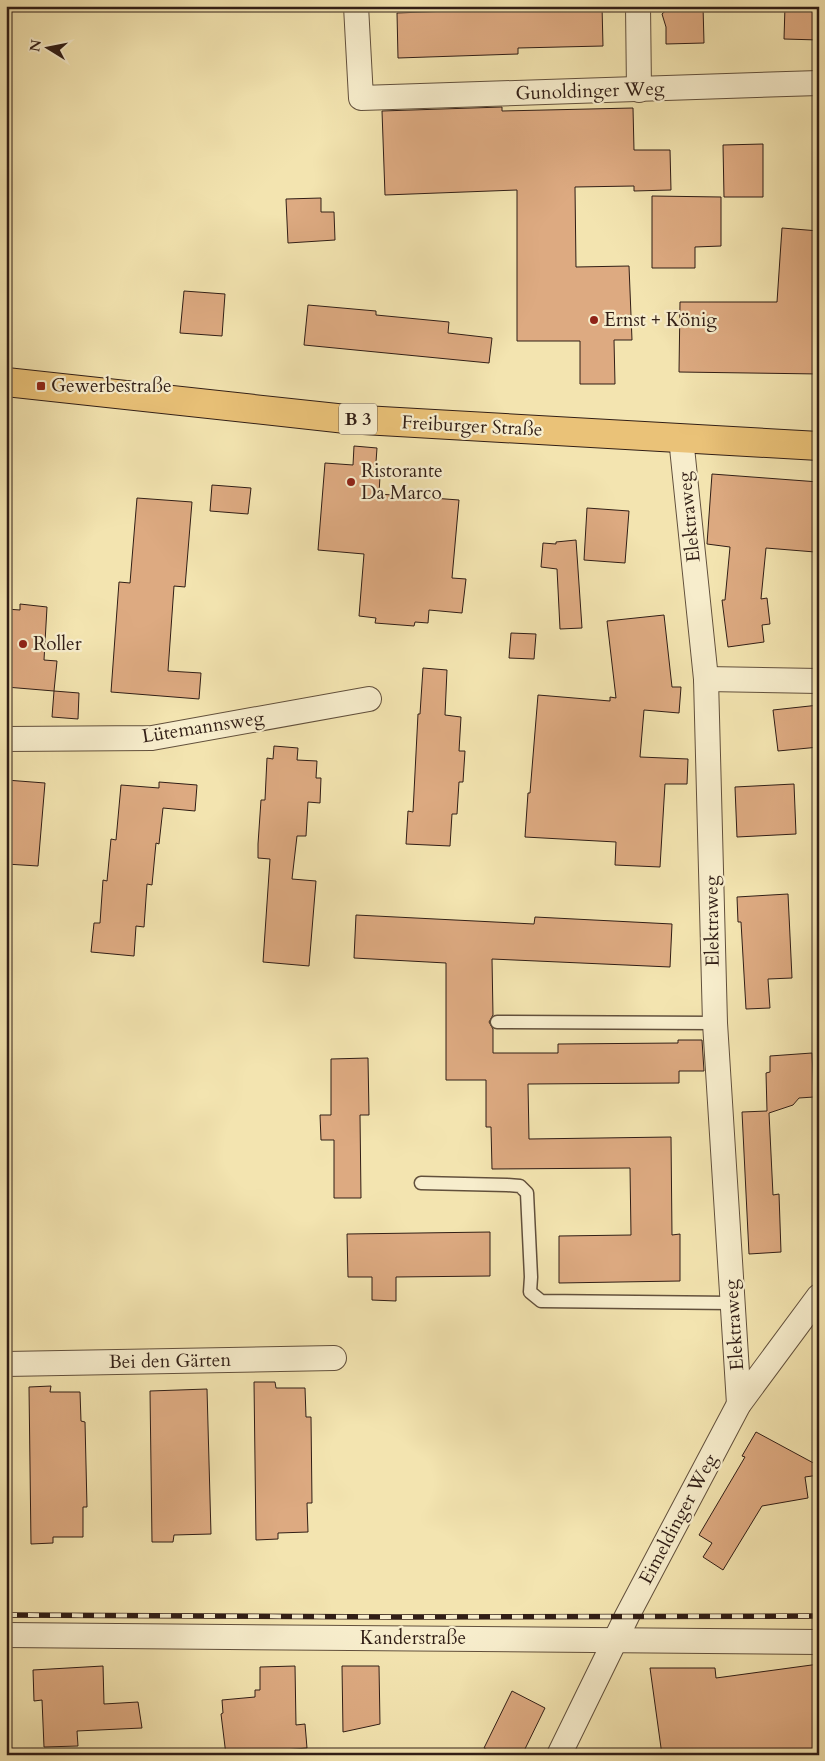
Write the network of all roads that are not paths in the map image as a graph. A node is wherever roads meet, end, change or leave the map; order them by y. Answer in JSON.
{"nodes":[{"id":1,"x":356,"y":6,"type":"edge"},
{"id":2,"x":638,"y":6,"type":"edge"},
{"id":3,"x":819,"y":83,"type":"edge"},
{"id":4,"x":639,"y":90,"type":"junction"},
{"id":5,"x":6,"y":382,"type":"edge"},
{"id":6,"x":681,"y":438,"type":"junction"},
{"id":7,"x":819,"y":446,"type":"edge"},
{"id":8,"x":706,"y":679,"type":"junction"},
{"id":9,"x":819,"y":680,"type":"edge"},
{"id":10,"x":369,"y":699,"type":"dead end"},
{"id":11,"x":6,"y":740,"type":"edge"},
{"id":12,"x":497,"y":1022,"type":"dead end"},
{"id":13,"x":715,"y":1023,"type":"junction"},
{"id":14,"x":421,"y":1183,"type":"dead end"},
{"id":15,"x":819,"y":1296,"type":"edge"},
{"id":16,"x":732,"y":1303,"type":"junction"},
{"id":17,"x":334,"y":1358,"type":"dead end"},
{"id":18,"x":6,"y":1364,"type":"edge"},
{"id":19,"x":739,"y":1404,"type":"junction"},
{"id":20,"x":6,"y":1636,"type":"edge"},
{"id":21,"x":616,"y":1639,"type":"junction"},
{"id":22,"x":819,"y":1642,"type":"edge"},
{"id":23,"x":558,"y":1755,"type":"edge"}],
"edges":[{"from":1,"to":4,"type":"street","name":"Gunoldinger Weg"},
{"from":2,"to":4,"type":"street"},
{"from":3,"to":4,"type":"street","name":"Gunoldinger Weg"},
{"from":5,"to":6,"type":"main road","name":"Freiburger Straße","number":"B 3"},
{"from":6,"to":7,"type":"main road","name":"Freiburger Straße","number":"B 3"},
{"from":6,"to":8,"type":"street","name":"Elektraweg"},
{"from":8,"to":9,"type":"street"},
{"from":8,"to":13,"type":"street","name":"Elektraweg"},
{"from":10,"to":11,"type":"street","name":"Lütemannsweg"},
{"from":12,"to":13,"type":"lane"},
{"from":13,"to":16,"type":"street","name":"Elektraweg"},
{"from":14,"to":16,"type":"lane"},
{"from":15,"to":19,"type":"street","name":"Eimeldinger Weg"},
{"from":16,"to":19,"type":"street","name":"Elektraweg"},
{"from":17,"to":18,"type":"street","name":"Bei den Gärten"},
{"from":19,"to":21,"type":"street","name":"Eimeldinger Weg"},
{"from":20,"to":21,"type":"street","name":"Kanderstraße"},
{"from":21,"to":22,"type":"street","name":"Kanderstraße"},
{"from":21,"to":23,"type":"street","name":"Eimeldinger Weg"}]}
